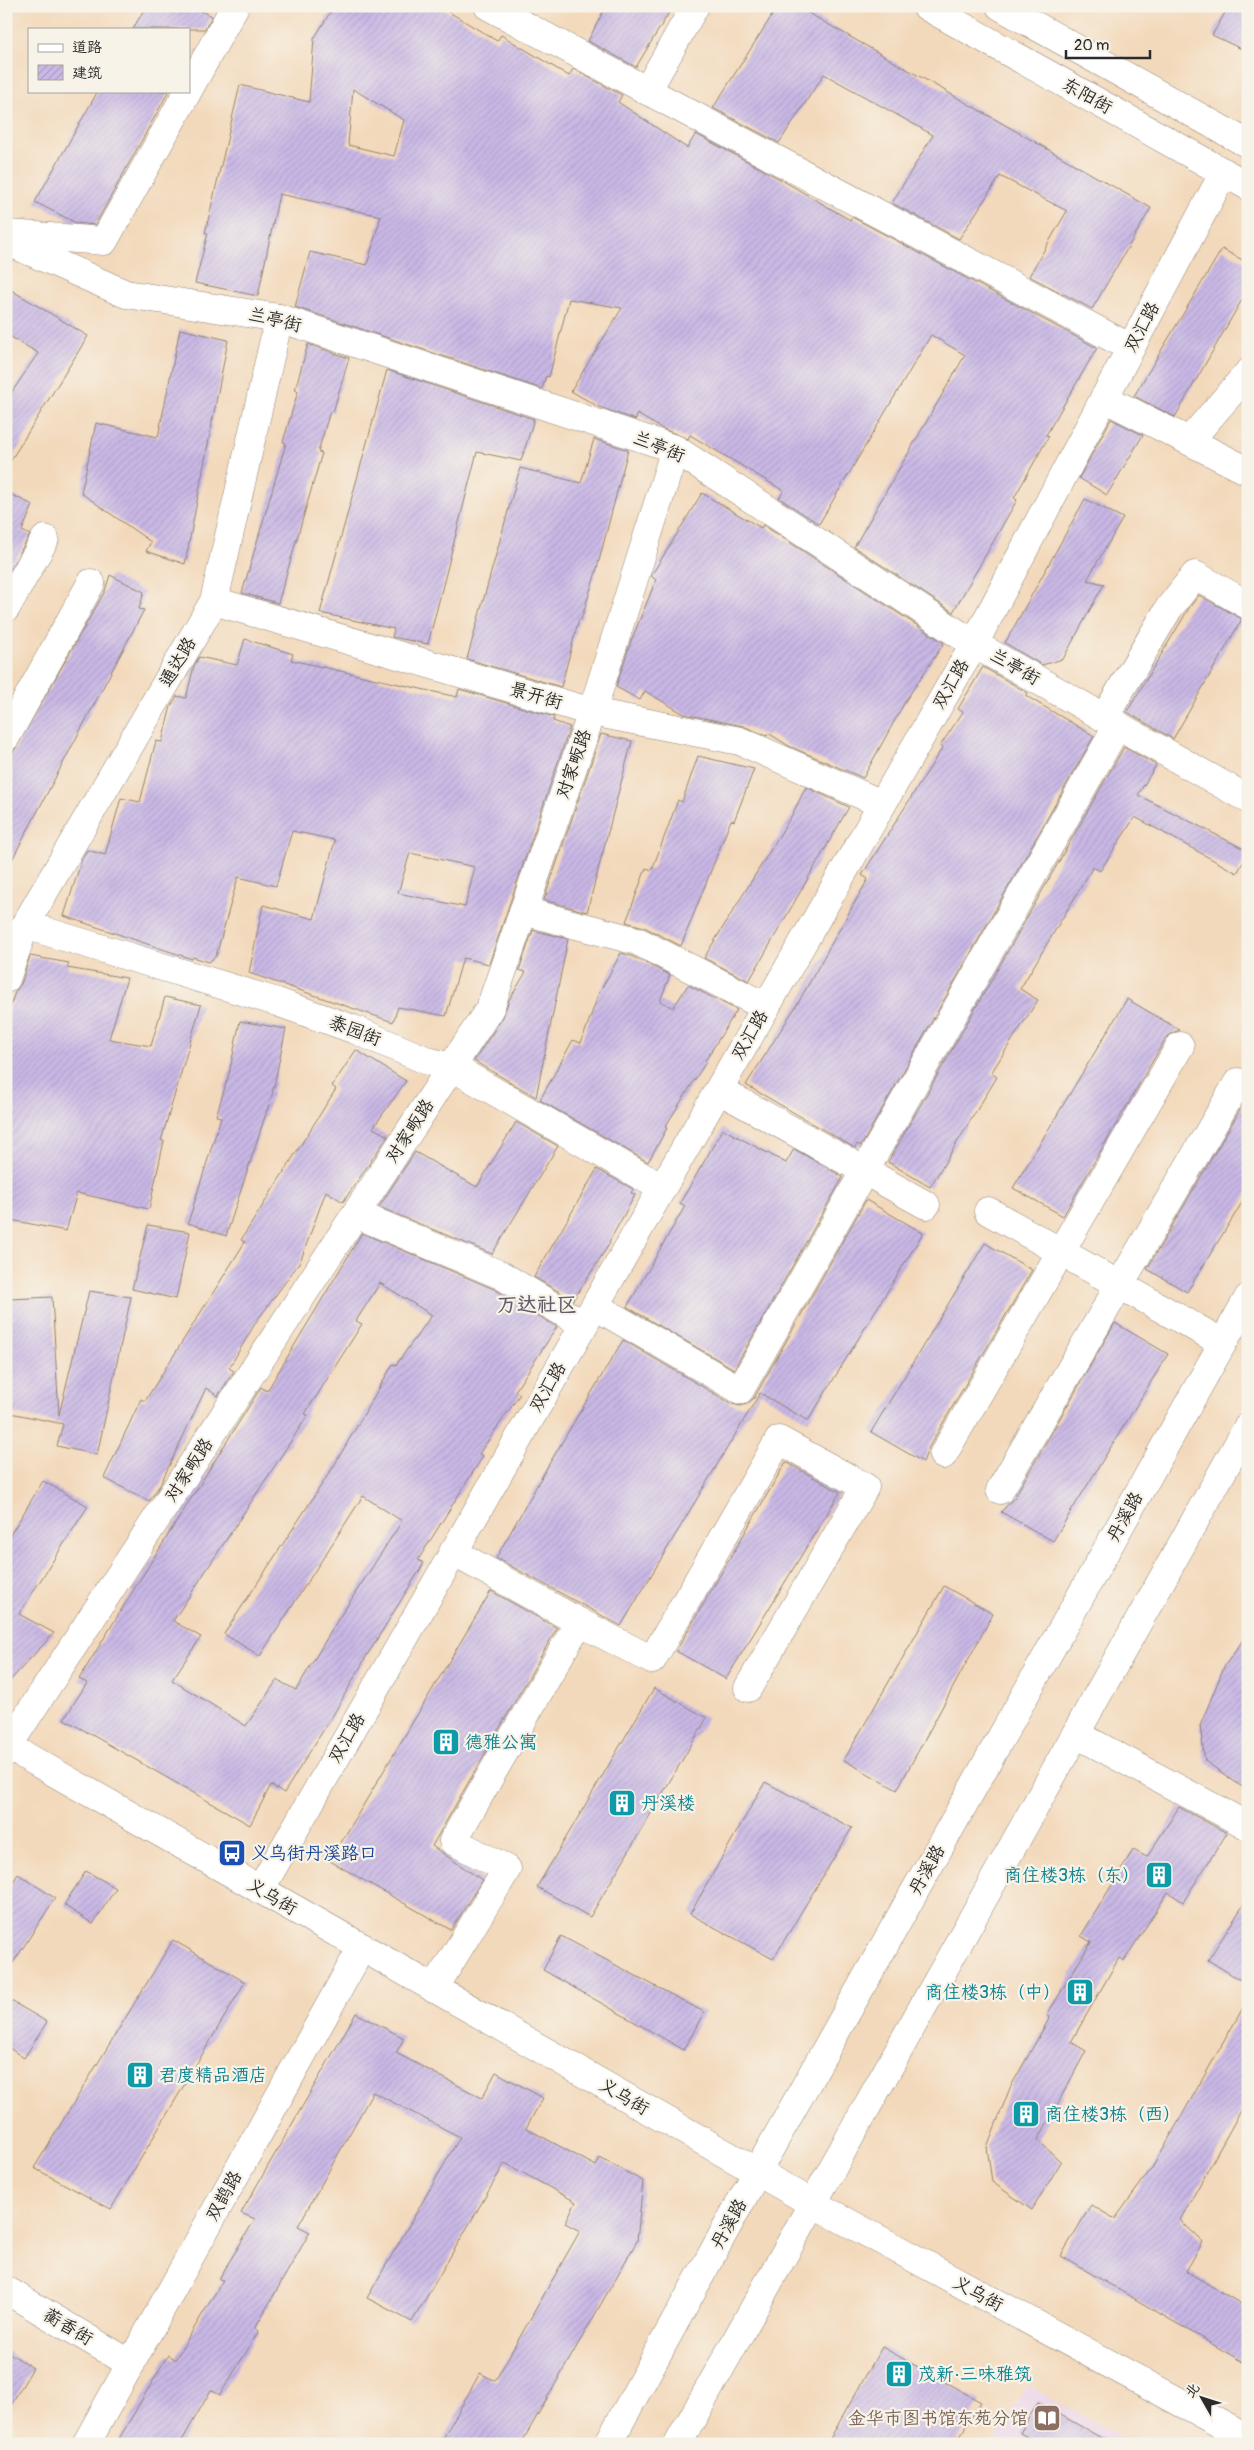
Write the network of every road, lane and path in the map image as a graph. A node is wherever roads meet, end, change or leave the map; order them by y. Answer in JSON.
{"nodes":[{"id":1,"x":235,"y":6,"type":"edge"},
{"id":2,"x":488,"y":6,"type":"edge"},
{"id":3,"x":695,"y":6,"type":"edge"},
{"id":4,"x":926,"y":6,"type":"edge"},
{"id":5,"x":1000,"y":6,"type":"edge"},
{"id":6,"x":190,"y":86,"type":"edge"},
{"id":7,"x":647,"y":91,"type":"junction"},
{"id":8,"x":187,"y":92,"type":"edge"},
{"id":9,"x":1248,"y":144,"type":"edge"},
{"id":10,"x":1224,"y":172,"type":"junction"},
{"id":11,"x":1248,"y":186,"type":"edge"},
{"id":12,"x":6,"y":234,"type":"edge"},
{"id":13,"x":6,"y":241,"type":"edge"},
{"id":14,"x":278,"y":318,"type":"junction"},
{"id":15,"x":1131,"y":348,"type":"junction"},
{"id":16,"x":1248,"y":373,"type":"edge"},
{"id":17,"x":1104,"y":398,"type":"junction"},
{"id":18,"x":1189,"y":442,"type":"junction"},
{"id":19,"x":675,"y":449,"type":"junction"},
{"id":20,"x":1248,"y":471,"type":"edge"},
{"id":21,"x":44,"y":539,"type":"dead end"},
{"id":22,"x":91,"y":584,"type":"dead end"},
{"id":23,"x":214,"y":601,"type":"junction"},
{"id":24,"x":1248,"y":605,"type":"edge"},
{"id":25,"x":6,"y":608,"type":"edge"},
{"id":26,"x":974,"y":644,"type":"junction"},
{"id":27,"x":592,"y":712,"type":"junction"},
{"id":28,"x":1111,"y":721,"type":"junction"},
{"id":29,"x":6,"y":738,"type":"edge"},
{"id":30,"x":1248,"y":799,"type":"edge"},
{"id":31,"x":882,"y":804,"type":"junction"},
{"id":32,"x":524,"y":911,"type":"junction"},
{"id":33,"x":25,"y":925,"type":"junction"},
{"id":34,"x":6,"y":979,"type":"edge"},
{"id":35,"x":766,"y":1007,"type":"junction"},
{"id":36,"x":1180,"y":1046,"type":"dead end"},
{"id":37,"x":452,"y":1067,"type":"junction"},
{"id":38,"x":1238,"y":1082,"type":"dead end"},
{"id":39,"x":719,"y":1090,"type":"junction"},
{"id":40,"x":865,"y":1171,"type":"junction"},
{"id":41,"x":662,"y":1188,"type":"junction"},
{"id":42,"x":926,"y":1204,"type":"dead end"},
{"id":43,"x":988,"y":1211,"type":"dead end"},
{"id":44,"x":356,"y":1214,"type":"junction"},
{"id":45,"x":1061,"y":1252,"type":"junction"},
{"id":46,"x":1119,"y":1285,"type":"junction"},
{"id":47,"x":1248,"y":1298,"type":"edge"},
{"id":48,"x":589,"y":1315,"type":"junction"},
{"id":49,"x":1222,"y":1343,"type":"junction"},
{"id":50,"x":1248,"y":1426,"type":"edge"},
{"id":51,"x":943,"y":1455,"type":"dead end"},
{"id":52,"x":1000,"y":1490,"type":"dead end"},
{"id":53,"x":454,"y":1552,"type":"junction"},
{"id":54,"x":579,"y":1622,"type":"junction"},
{"id":55,"x":748,"y":1688,"type":"dead end"},
{"id":56,"x":1076,"y":1734,"type":"junction"},
{"id":57,"x":7,"y":1746,"type":"edge"},
{"id":58,"x":1248,"y":1826,"type":"edge"},
{"id":59,"x":260,"y":1890,"type":"junction"},
{"id":60,"x":362,"y":1948,"type":"junction"},
{"id":61,"x":434,"y":1989,"type":"junction"},
{"id":62,"x":757,"y":2172,"type":"junction"},
{"id":63,"x":812,"y":2203,"type":"junction"},
{"id":64,"x":6,"y":2290,"type":"edge"},
{"id":65,"x":131,"y":2364,"type":"junction"},
{"id":66,"x":1248,"y":2440,"type":"edge"},
{"id":67,"x":86,"y":2444,"type":"edge"},
{"id":68,"x":608,"y":2444,"type":"edge"},
{"id":69,"x":678,"y":2444,"type":"edge"}],
"edges":[{"from":1,"to":6,"type":"street"},
{"from":2,"to":7,"type":"street"},
{"from":3,"to":7,"type":"street"},
{"from":4,"to":10,"type":"street","name":"东阳街"},
{"from":5,"to":9,"type":"street","name":"东阳街"},
{"from":7,"to":15,"type":"street"},
{"from":8,"to":12,"type":"street"},
{"from":10,"to":11,"type":"street","name":"东阳街"},
{"from":10,"to":15,"type":"street","name":"双汇路"},
{"from":13,"to":14,"type":"street","name":"兰亭街"},
{"from":14,"to":19,"type":"street","name":"兰亭街"},
{"from":14,"to":23,"type":"street","name":"通达路"},
{"from":15,"to":17,"type":"street","name":"双汇路"},
{"from":16,"to":18,"type":"street"},
{"from":17,"to":18,"type":"street"},
{"from":17,"to":26,"type":"street","name":"双汇路"},
{"from":18,"to":20,"type":"street"},
{"from":19,"to":26,"type":"street","name":"兰亭街"},
{"from":19,"to":27,"type":"street","name":"对家畈路"},
{"from":21,"to":25,"type":"street"},
{"from":22,"to":29,"type":"street"},
{"from":23,"to":27,"type":"street","name":"景开街"},
{"from":23,"to":33,"type":"street","name":"通达路"},
{"from":24,"to":28,"type":"street"},
{"from":26,"to":28,"type":"street","name":"兰亭街"},
{"from":26,"to":31,"type":"street","name":"双汇路"},
{"from":27,"to":31,"type":"street","name":"景开街"},
{"from":27,"to":32,"type":"street","name":"对家畈路"},
{"from":28,"to":30,"type":"street","name":"兰亭街"},
{"from":28,"to":40,"type":"street"},
{"from":31,"to":35,"type":"street","name":"双汇路"},
{"from":32,"to":35,"type":"street"},
{"from":32,"to":37,"type":"street","name":"对家畈路"},
{"from":33,"to":34,"type":"street","name":"通达路"},
{"from":33,"to":37,"type":"street","name":"泰园街"},
{"from":35,"to":39,"type":"street","name":"双汇路"},
{"from":36,"to":45,"type":"street"},
{"from":37,"to":41,"type":"street","name":"泰园街"},
{"from":37,"to":44,"type":"street","name":"对家畈路"},
{"from":38,"to":46,"type":"street"},
{"from":39,"to":40,"type":"street"},
{"from":39,"to":41,"type":"street","name":"双汇路"},
{"from":40,"to":42,"type":"street"},
{"from":40,"to":48,"type":"street"},
{"from":41,"to":48,"type":"street","name":"双汇路"},
{"from":43,"to":45,"type":"street"},
{"from":44,"to":48,"type":"street"},
{"from":44,"to":57,"type":"street","name":"对家畈路"},
{"from":45,"to":46,"type":"street"},
{"from":45,"to":51,"type":"street"},
{"from":46,"to":49,"type":"street"},
{"from":46,"to":52,"type":"street"},
{"from":47,"to":49,"type":"street","name":"丹溪路"},
{"from":48,"to":53,"type":"street","name":"双汇路"},
{"from":49,"to":62,"type":"street","name":"丹溪路"},
{"from":50,"to":56,"type":"street"},
{"from":53,"to":54,"type":"street"},
{"from":53,"to":59,"type":"street","name":"双汇路"},
{"from":54,"to":55,"type":"street"},
{"from":54,"to":61,"type":"street"},
{"from":56,"to":58,"type":"street"},
{"from":56,"to":63,"type":"street"},
{"from":57,"to":59,"type":"street","name":"义乌街"},
{"from":59,"to":60,"type":"street","name":"义乌街"},
{"from":60,"to":61,"type":"street","name":"义乌街"},
{"from":60,"to":65,"type":"street","name":"双鹊路"},
{"from":61,"to":62,"type":"street","name":"义乌街"},
{"from":62,"to":63,"type":"street","name":"义乌街"},
{"from":62,"to":68,"type":"street","name":"丹溪路"},
{"from":63,"to":66,"type":"street","name":"义乌街"},
{"from":63,"to":69,"type":"street"},
{"from":64,"to":65,"type":"street","name":"蘅香街"},
{"from":65,"to":67,"type":"street","name":"双鹊路"}]}
